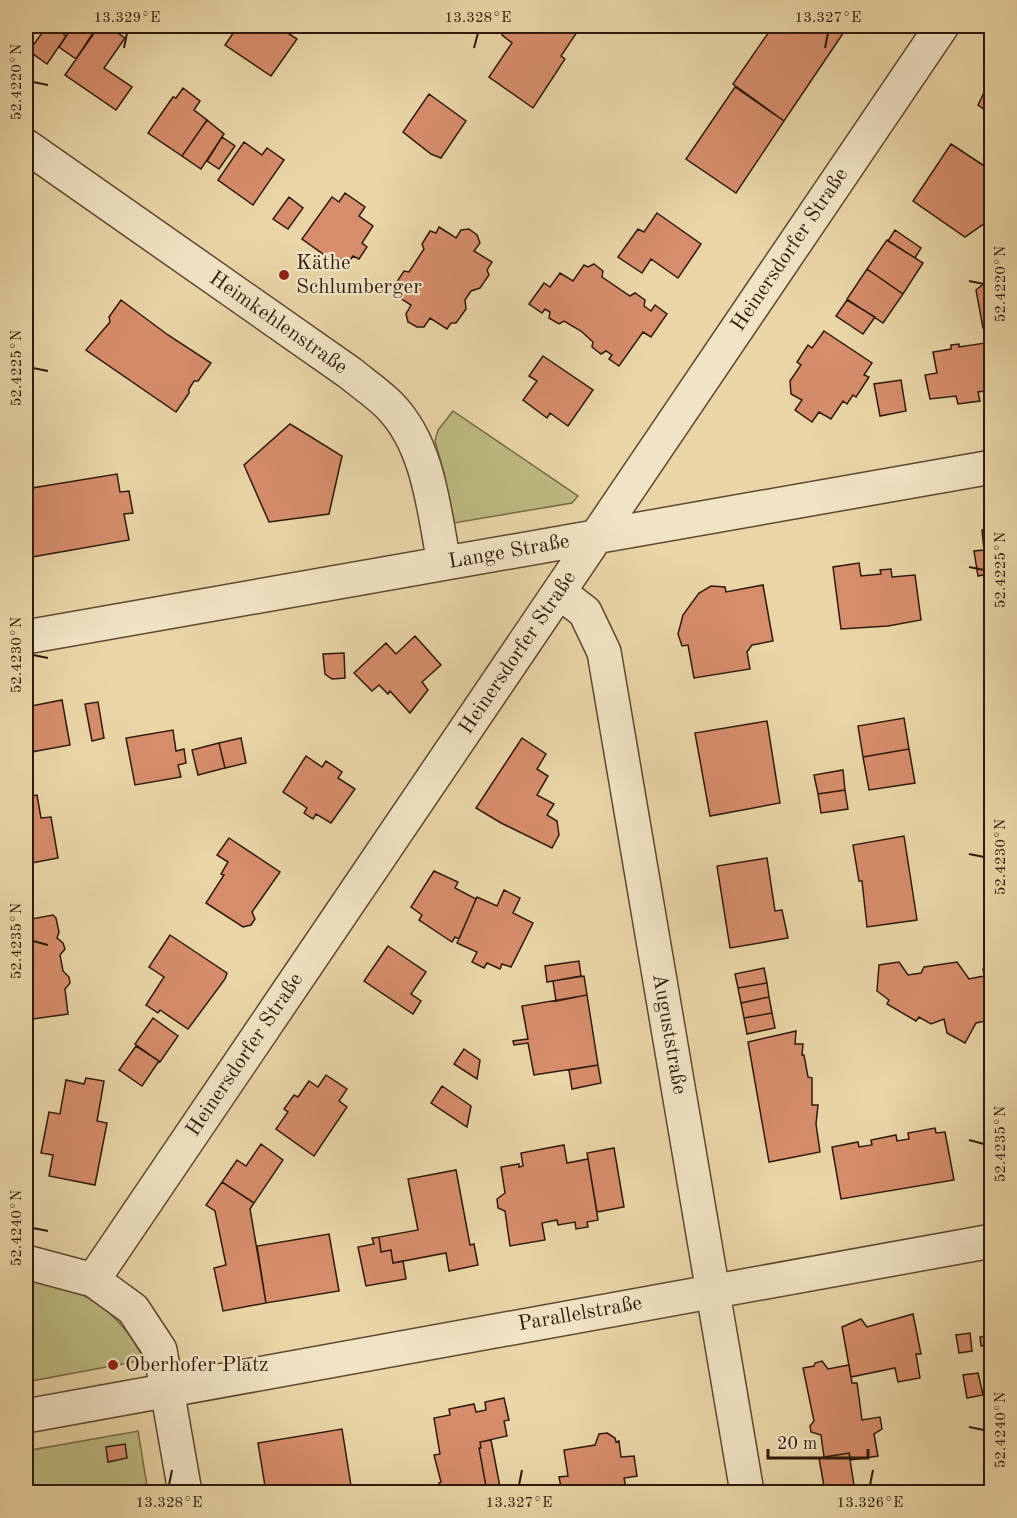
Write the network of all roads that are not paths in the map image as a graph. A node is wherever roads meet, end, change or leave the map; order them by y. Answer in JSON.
{"nodes":[{"id":1,"x":942,"y":26,"type":"edge"},
{"id":2,"x":26,"y":146,"type":"edge"},
{"id":3,"x":992,"y":467,"type":"edge"},
{"id":4,"x":596,"y":537,"type":"junction"},
{"id":5,"x":444,"y":564,"type":"junction"},
{"id":6,"x":559,"y":592,"type":"junction"},
{"id":7,"x":26,"y":637,"type":"edge"},
{"id":8,"x":992,"y":1241,"type":"edge"},
{"id":9,"x":26,"y":1262,"type":"edge"},
{"id":10,"x":93,"y":1280,"type":"junction"},
{"id":11,"x":712,"y":1290,"type":"junction"},
{"id":12,"x":169,"y":1390,"type":"junction"},
{"id":13,"x":26,"y":1416,"type":"edge"},
{"id":14,"x":186,"y":1492,"type":"edge"},
{"id":15,"x":747,"y":1492,"type":"edge"}],
"edges":[{"from":1,"to":4,"type":"street","name":"Heinersdorfer Straße"},
{"from":2,"to":5,"type":"street","name":"Heimkehlenstraße"},
{"from":3,"to":4,"type":"street","name":"Lange Straße"},
{"from":4,"to":5,"type":"street","name":"Lange Straße"},
{"from":4,"to":6,"type":"street","name":"Heinersdorfer Straße"},
{"from":5,"to":7,"type":"street","name":"Lange Straße"},
{"from":6,"to":10,"type":"street","name":"Heinersdorfer Straße"},
{"from":6,"to":11,"type":"street","name":"Auguststraße"},
{"from":8,"to":11,"type":"street","name":"Parallelstraße"},
{"from":9,"to":10,"type":"street"},
{"from":10,"to":12,"type":"street"},
{"from":11,"to":12,"type":"street","name":"Parallelstraße"},
{"from":11,"to":15,"type":"street","name":"Auguststraße"},
{"from":12,"to":13,"type":"street"},
{"from":12,"to":14,"type":"street"}]}
